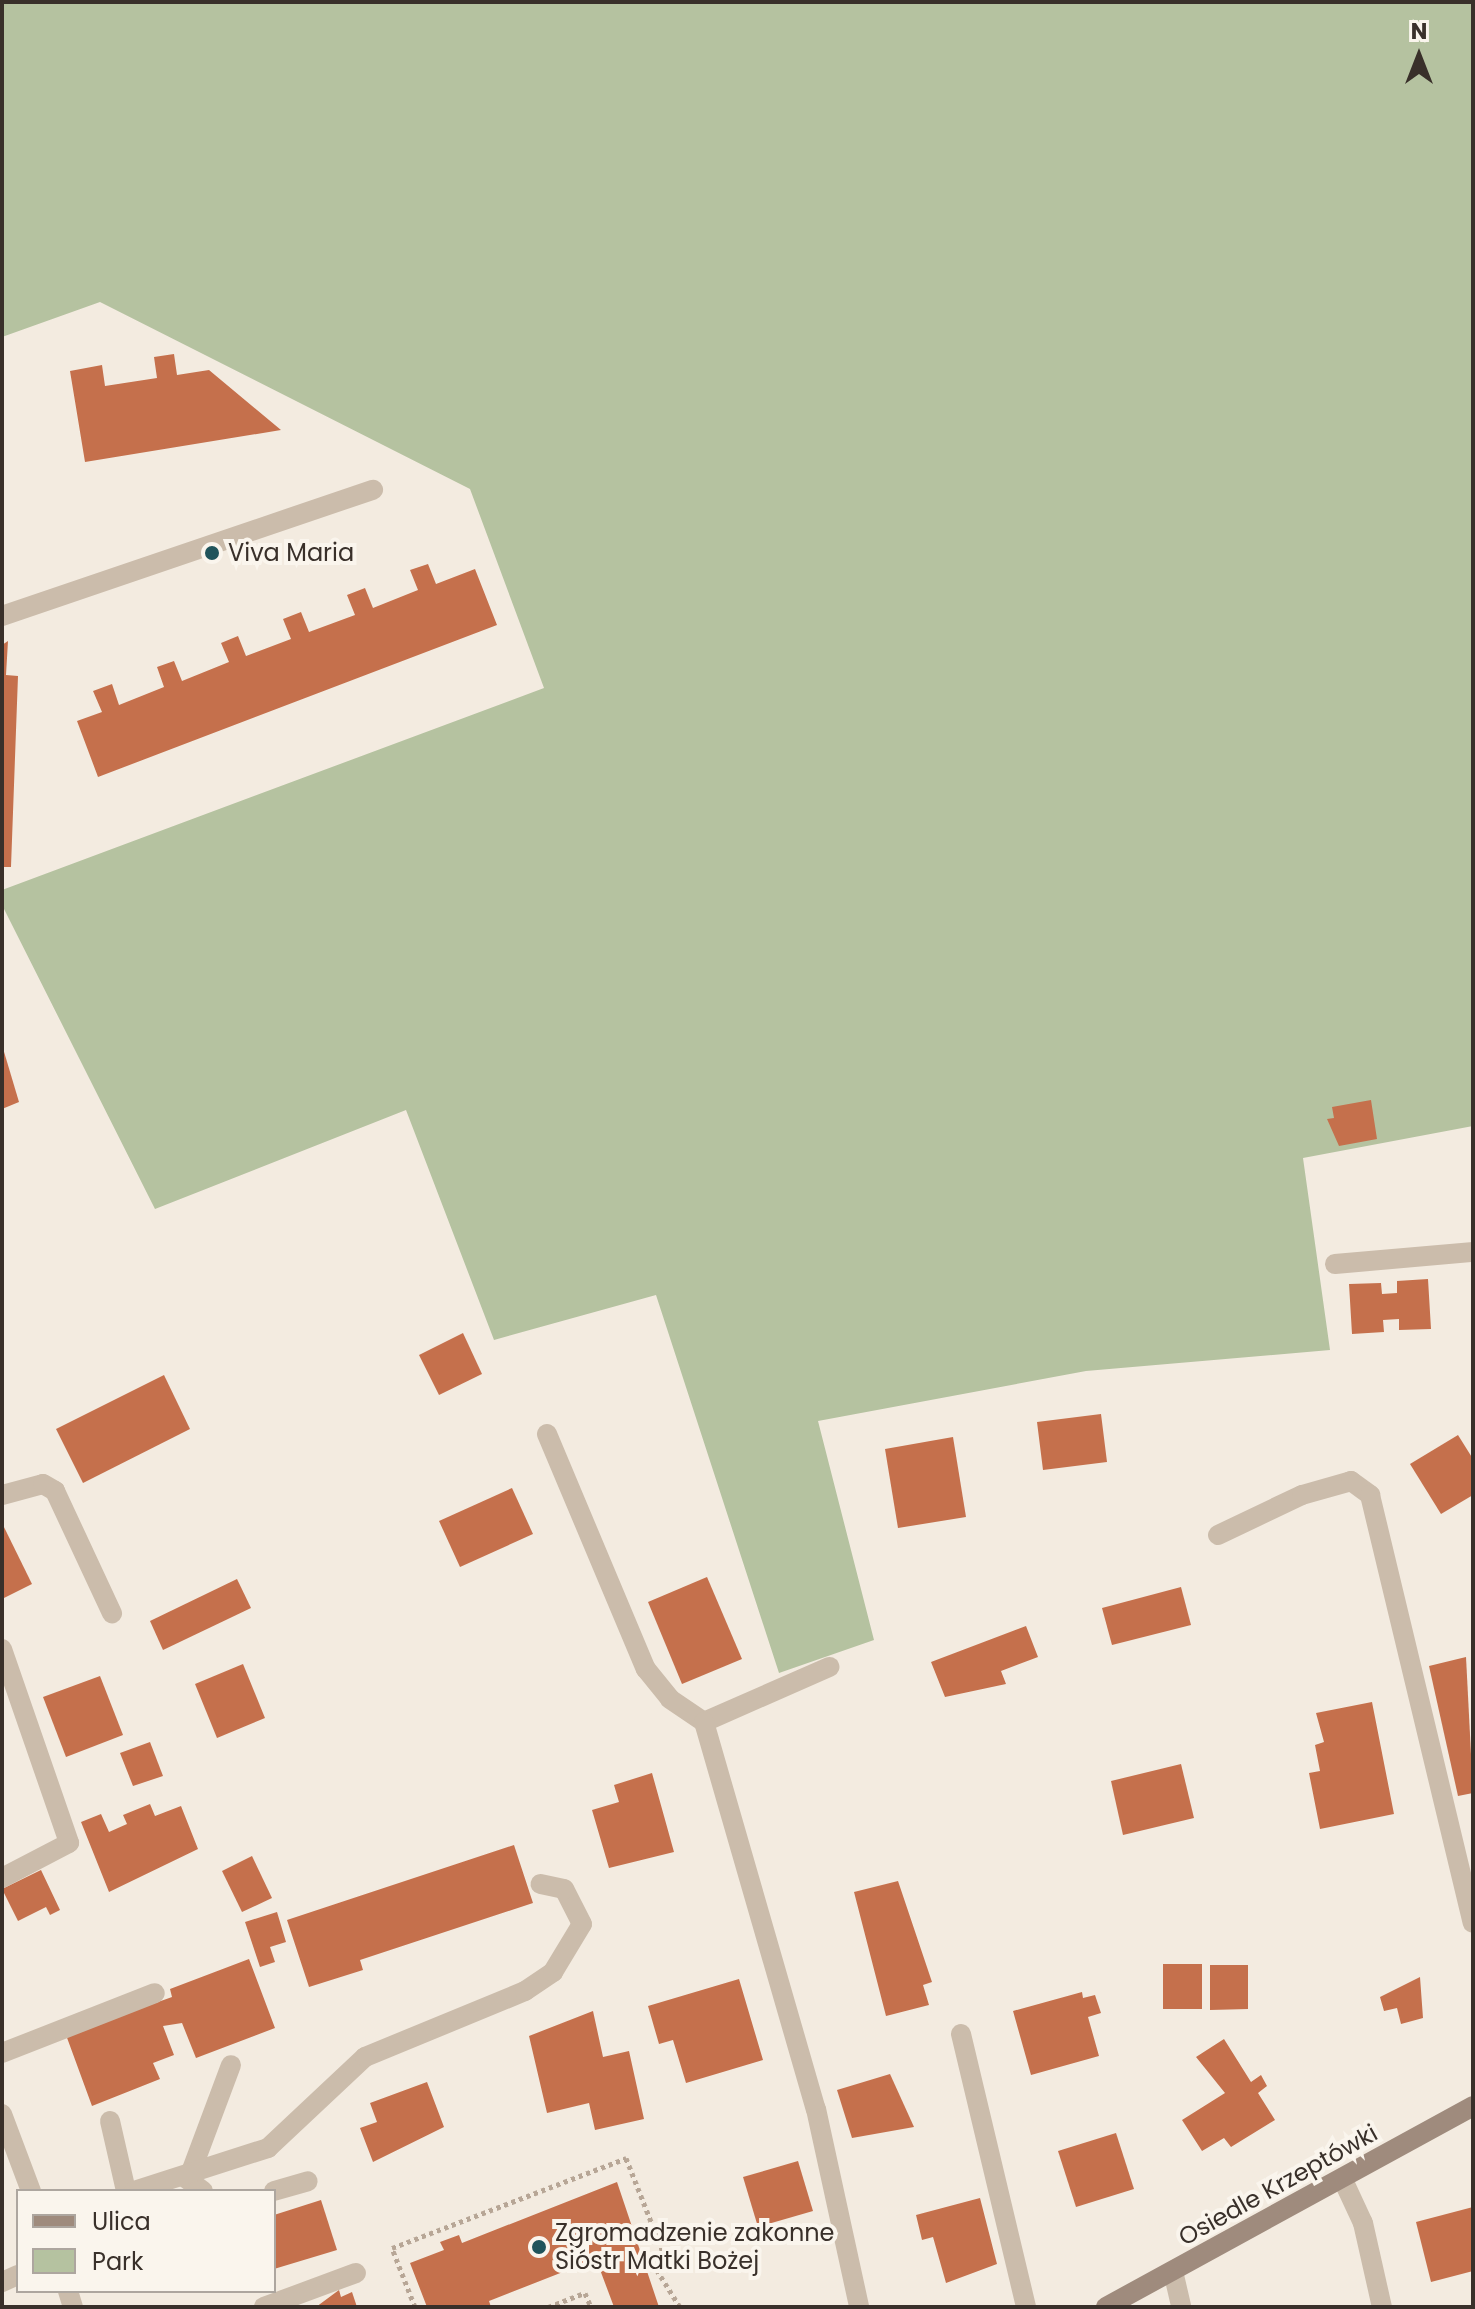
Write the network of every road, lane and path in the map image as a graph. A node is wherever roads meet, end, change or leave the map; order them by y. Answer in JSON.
{"nodes":[{"id":1,"x":373,"y":490,"type":"dead end"},
{"id":2,"x":2,"y":616,"type":"edge"},
{"id":3,"x":1473,"y":1252,"type":"edge"},
{"id":4,"x":1335,"y":1264,"type":"dead end"},
{"id":5,"x":547,"y":1434,"type":"dead end"},
{"id":6,"x":2,"y":1495,"type":"edge"},
{"id":7,"x":1218,"y":1535,"type":"dead end"},
{"id":8,"x":112,"y":1613,"type":"dead end"},
{"id":9,"x":2,"y":1649,"type":"edge"},
{"id":10,"x":829,"y":1667,"type":"dead end"},
{"id":11,"x":704,"y":1722,"type":"junction"},
{"id":12,"x":2,"y":1878,"type":"edge"},
{"id":13,"x":541,"y":1884,"type":"dead end"},
{"id":14,"x":1473,"y":1923,"type":"edge"},
{"id":15,"x":155,"y":1993,"type":"dead end"},
{"id":16,"x":961,"y":2034,"type":"dead end"},
{"id":17,"x":2,"y":2053,"type":"edge"},
{"id":18,"x":231,"y":2065,"type":"dead end"},
{"id":19,"x":1473,"y":2106,"type":"edge"},
{"id":20,"x":2,"y":2114,"type":"edge"},
{"id":21,"x":110,"y":2121,"type":"dead end"},
{"id":22,"x":187,"y":2174,"type":"junction"},
{"id":23,"x":1343,"y":2180,"type":"junction"},
{"id":24,"x":308,"y":2181,"type":"dead end"},
{"id":25,"x":30,"y":2189,"type":"edge"},
{"id":26,"x":126,"y":2189,"type":"edge"},
{"id":27,"x":140,"y":2189,"type":"edge"},
{"id":28,"x":201,"y":2189,"type":"edge"},
{"id":29,"x":276,"y":2190,"type":"edge"},
{"id":30,"x":1173,"y":2271,"type":"junction"},
{"id":31,"x":356,"y":2273,"type":"dead end"},
{"id":32,"x":264,"y":2307,"type":"edge"},
{"id":33,"x":415,"y":2307,"type":"edge"},
{"id":34,"x":548,"y":2307,"type":"edge"},
{"id":35,"x":591,"y":2307,"type":"edge"},
{"id":36,"x":680,"y":2307,"type":"edge"},
{"id":37,"x":859,"y":2307,"type":"edge"},
{"id":38,"x":1026,"y":2307,"type":"edge"},
{"id":39,"x":1106,"y":2307,"type":"edge"},
{"id":40,"x":1181,"y":2307,"type":"edge"},
{"id":41,"x":1382,"y":2307,"type":"edge"}],
"edges":[{"from":1,"to":2,"type":"street"},
{"from":3,"to":4,"type":"street"},
{"from":5,"to":11,"type":"street"},
{"from":6,"to":8,"type":"street"},
{"from":7,"to":14,"type":"street"},
{"from":9,"to":12,"type":"street"},
{"from":10,"to":11,"type":"street"},
{"from":11,"to":37,"type":"street"},
{"from":13,"to":22,"type":"street"},
{"from":15,"to":17,"type":"street"},
{"from":16,"to":38,"type":"street"},
{"from":18,"to":22,"type":"street"},
{"from":19,"to":23,"type":"main road","name":"Osiedle Krzeptówki"},
{"from":20,"to":25,"type":"street"},
{"from":21,"to":26,"type":"street"},
{"from":22,"to":27,"type":"street"},
{"from":22,"to":28,"type":"street"},
{"from":23,"to":30,"type":"main road","name":"Osiedle Krzeptówki"},
{"from":23,"to":41,"type":"street"},
{"from":24,"to":29,"type":"street"},
{"from":30,"to":39,"type":"main road","name":"Osiedle Krzeptówki"},
{"from":30,"to":40,"type":"street"},
{"from":31,"to":32,"type":"street"},
{"from":33,"to":36,"type":"path"},
{"from":34,"to":35,"type":"path"}]}
